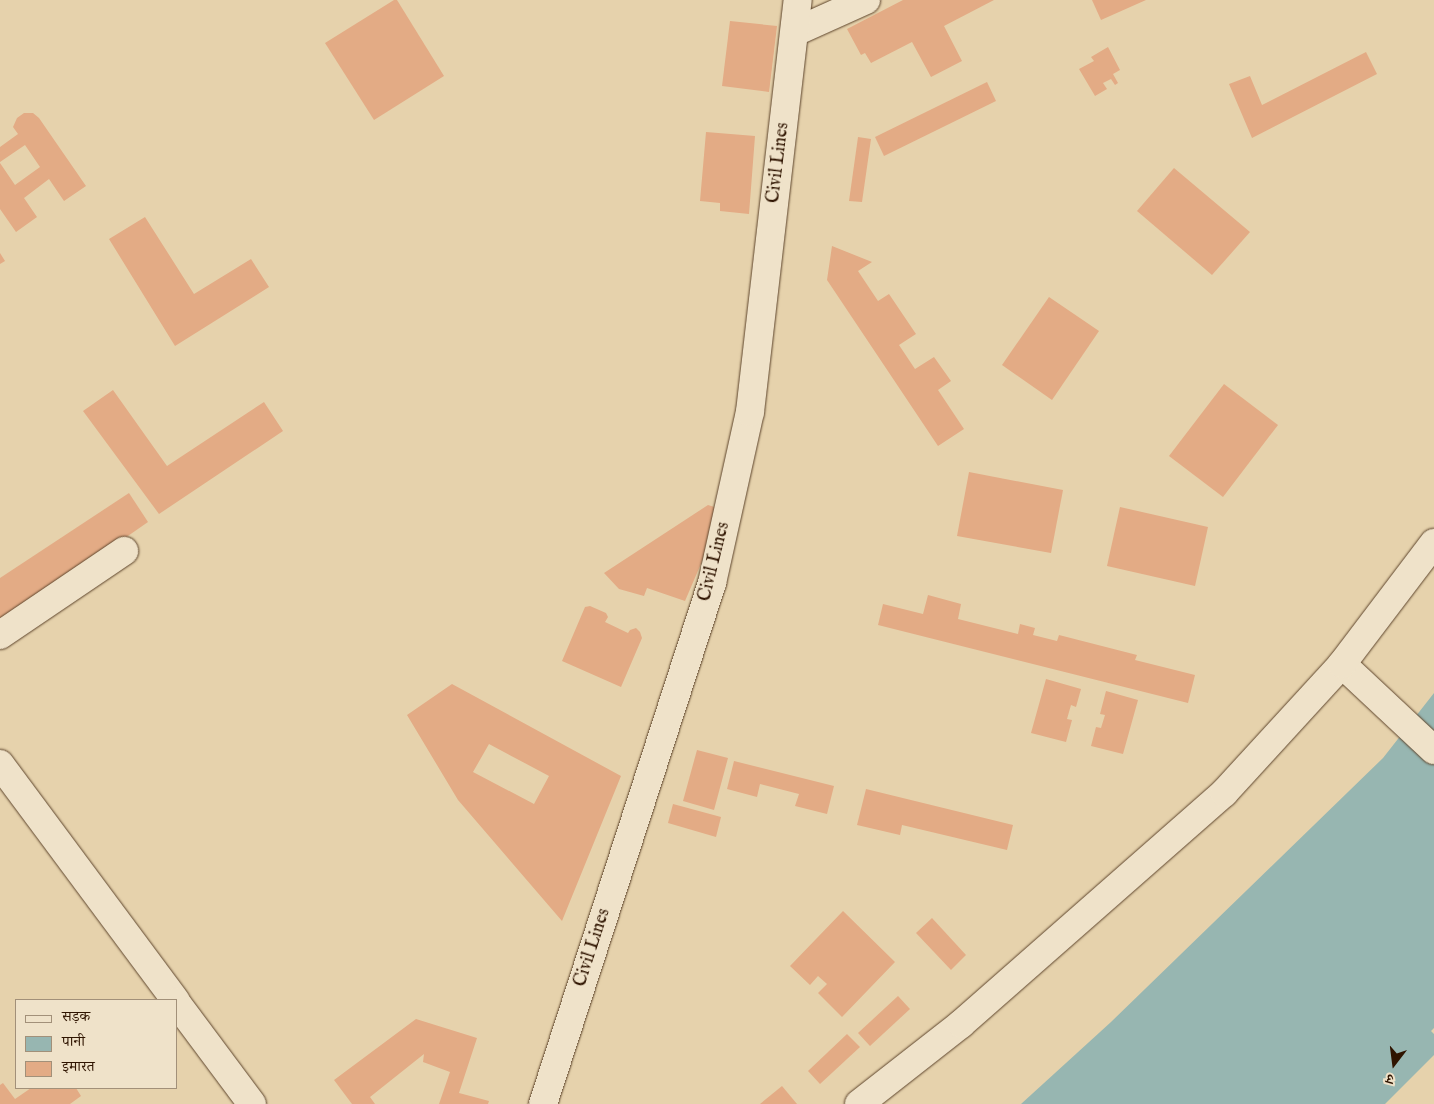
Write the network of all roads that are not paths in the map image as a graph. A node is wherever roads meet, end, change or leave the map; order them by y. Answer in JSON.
{"nodes":[{"id":1,"x":798,"y":0,"type":"edge"},
{"id":2,"x":866,"y":0,"type":"edge"},
{"id":3,"x":795,"y":32,"type":"junction"},
{"id":4,"x":1434,"y":543,"type":"edge"},
{"id":5,"x":124,"y":552,"type":"dead end"},
{"id":6,"x":0,"y":635,"type":"edge"},
{"id":7,"x":1342,"y":664,"type":"junction"},
{"id":8,"x":1434,"y":750,"type":"edge"},
{"id":9,"x":0,"y":764,"type":"edge"},
{"id":10,"x":175,"y":999,"type":"edge"},
{"id":11,"x":178,"y":1004,"type":"edge"},
{"id":12,"x":252,"y":1104,"type":"edge"},
{"id":13,"x":543,"y":1104,"type":"edge"},
{"id":14,"x":859,"y":1104,"type":"edge"}],
"edges":[{"from":1,"to":3,"type":"street","name":"Civil Lines"},
{"from":2,"to":3,"type":"street"},
{"from":3,"to":13,"type":"street","name":"Civil Lines"},
{"from":4,"to":7,"type":"street"},
{"from":5,"to":6,"type":"street"},
{"from":7,"to":8,"type":"street"},
{"from":7,"to":14,"type":"street"},
{"from":9,"to":10,"type":"street"},
{"from":11,"to":12,"type":"street"}]}
